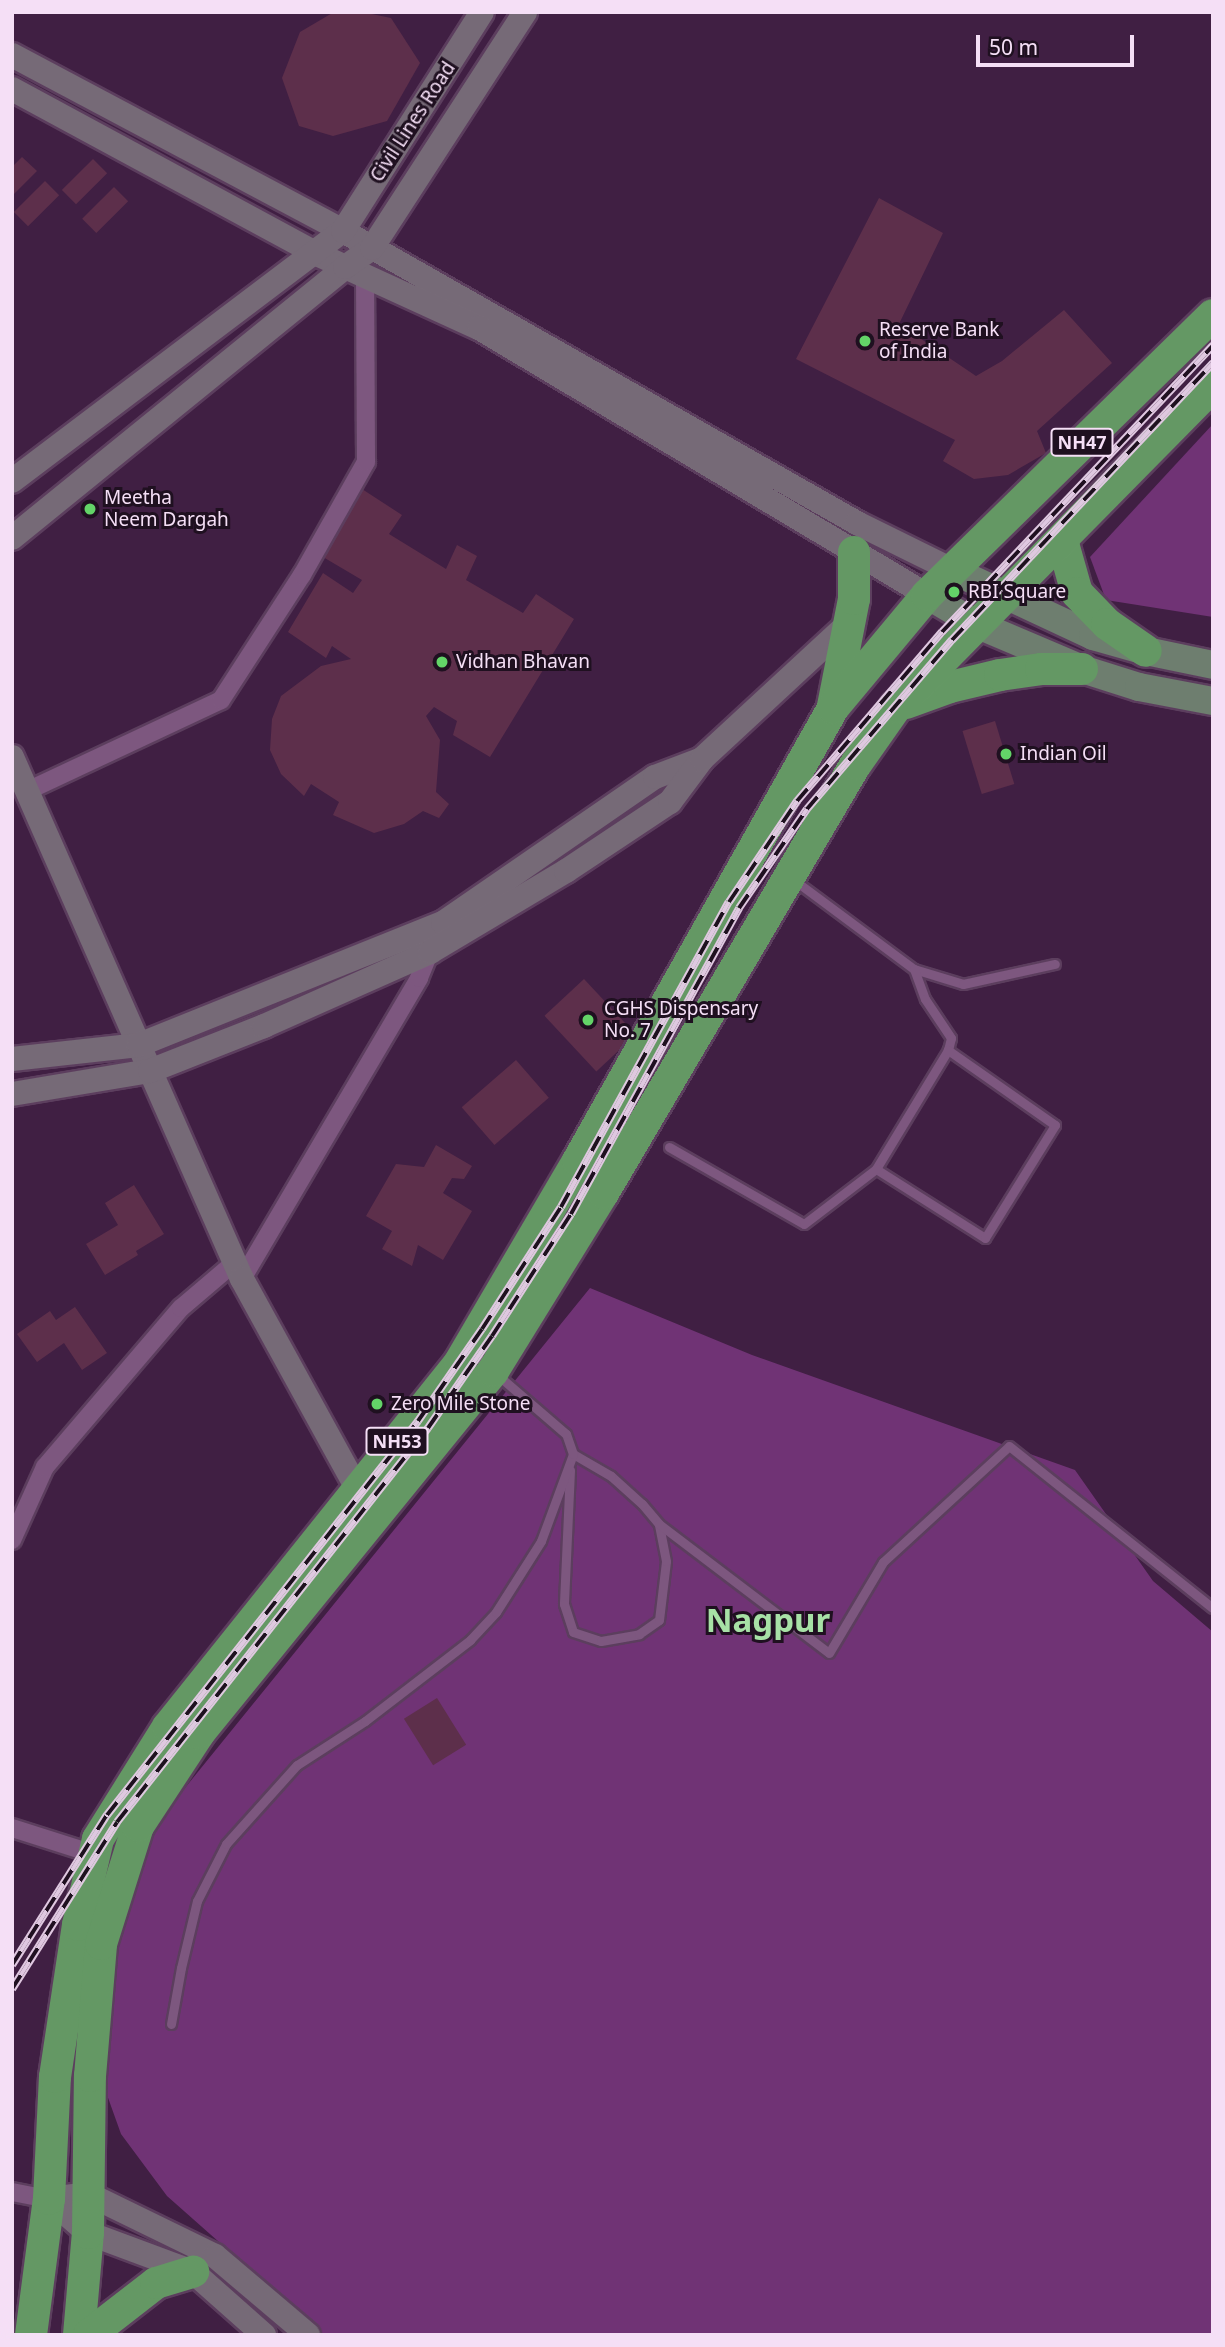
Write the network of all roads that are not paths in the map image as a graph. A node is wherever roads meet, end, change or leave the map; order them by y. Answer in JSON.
{"nodes":[{"id":1,"x":482,"y":12,"type":"edge"},
{"id":2,"x":525,"y":12,"type":"edge"},
{"id":3,"x":12,"y":55,"type":"edge"},
{"id":4,"x":12,"y":89,"type":"edge"},
{"id":5,"x":343,"y":232,"type":"junction"},
{"id":6,"x":372,"y":248,"type":"junction"},
{"id":7,"x":317,"y":254,"type":"junction"},
{"id":8,"x":355,"y":271,"type":"junction"},
{"id":9,"x":1213,"y":315,"type":"edge"},
{"id":10,"x":1213,"y":386,"type":"edge"},
{"id":11,"x":12,"y":481,"type":"edge"},
{"id":12,"x":12,"y":538,"type":"edge"},
{"id":13,"x":1062,"y":540,"type":"junction"},
{"id":14,"x":854,"y":552,"type":"junction"},
{"id":15,"x":952,"y":570,"type":"junction"},
{"id":16,"x":927,"y":596,"type":"junction"},
{"id":17,"x":1006,"y":596,"type":"junction"},
{"id":18,"x":849,"y":623,"type":"junction"},
{"id":19,"x":976,"y":624,"type":"junction"},
{"id":20,"x":1146,"y":651,"type":"junction"},
{"id":21,"x":1213,"y":665,"type":"edge"},
{"id":22,"x":1082,"y":669,"type":"junction"},
{"id":23,"x":1213,"y":701,"type":"edge"},
{"id":24,"x":896,"y":707,"type":"junction"},
{"id":25,"x":833,"y":708,"type":"junction"},
{"id":26,"x":12,"y":757,"type":"edge"},
{"id":27,"x":702,"y":759,"type":"junction"},
{"id":28,"x":27,"y":791,"type":"junction"},
{"id":29,"x":790,"y":877,"type":"junction"},
{"id":30,"x":443,"y":923,"type":"junction"},
{"id":31,"x":430,"y":952,"type":"junction"},
{"id":32,"x":1055,"y":964,"type":"dead end"},
{"id":33,"x":914,"y":969,"type":"junction"},
{"id":34,"x":139,"y":1045,"type":"junction"},
{"id":35,"x":948,"y":1050,"type":"junction"},
{"id":36,"x":12,"y":1059,"type":"edge"},
{"id":37,"x":150,"y":1071,"type":"junction"},
{"id":38,"x":12,"y":1094,"type":"edge"},
{"id":39,"x":670,"y":1147,"type":"dead end"},
{"id":40,"x":876,"y":1169,"type":"junction"},
{"id":41,"x":238,"y":1270,"type":"junction"},
{"id":42,"x":467,"y":1349,"type":"junction"},
{"id":43,"x":493,"y":1371,"type":"junction"},
{"id":44,"x":571,"y":1459,"type":"junction"},
{"id":45,"x":358,"y":1490,"type":"junction"},
{"id":46,"x":659,"y":1524,"type":"junction"},
{"id":47,"x":12,"y":1540,"type":"edge"},
{"id":48,"x":1213,"y":1608,"type":"edge"},
{"id":49,"x":12,"y":1828,"type":"edge"},
{"id":50,"x":94,"y":1854,"type":"junction"},
{"id":51,"x":172,"y":2024,"type":"dead end"},
{"id":52,"x":12,"y":2192,"type":"edge"},
{"id":53,"x":88,"y":2194,"type":"junction"},
{"id":54,"x":49,"y":2199,"type":"junction"},
{"id":55,"x":88,"y":2233,"type":"junction"},
{"id":56,"x":194,"y":2272,"type":"junction"},
{"id":57,"x":31,"y":2335,"type":"edge"},
{"id":58,"x":79,"y":2335,"type":"edge"},
{"id":59,"x":89,"y":2335,"type":"edge"},
{"id":60,"x":264,"y":2335,"type":"edge"},
{"id":61,"x":307,"y":2335,"type":"edge"}],
"edges":[{"from":1,"to":5,"type":"street","name":"Civil Lines Road"},
{"from":2,"to":6,"type":"street"},
{"from":3,"to":5,"type":"street"},
{"from":4,"to":7,"type":"street"},
{"from":5,"to":6,"type":"street"},
{"from":5,"to":7,"type":"street","name":"Civil Lines Road"},
{"from":6,"to":8,"type":"street"},
{"from":6,"to":15,"type":"street"},
{"from":7,"to":8,"type":"street"},
{"from":7,"to":11,"type":"street","name":"Civil Lines Road"},
{"from":8,"to":12,"type":"street"},
{"from":8,"to":14,"type":"street"},
{"from":8,"to":28,"type":"street"},
{"from":9,"to":15,"type":"highway","number":"NH47"},
{"from":10,"to":13,"type":"highway","number":"NH47"},
{"from":13,"to":17,"type":"highway","number":"NH47"},
{"from":13,"to":20,"type":"highway"},
{"from":14,"to":16,"type":"street"},
{"from":14,"to":18,"type":"highway"},
{"from":15,"to":16,"type":"highway","number":"NH47"},
{"from":15,"to":17,"type":"main road"},
{"from":16,"to":19,"type":"main road"},
{"from":16,"to":25,"type":"highway","number":"NH53"},
{"from":17,"to":19,"type":"highway","number":"NH47"},
{"from":17,"to":20,"type":"main road"},
{"from":18,"to":25,"type":"highway"},
{"from":18,"to":27,"type":"street"},
{"from":19,"to":22,"type":"main road"},
{"from":19,"to":24,"type":"highway","number":"NH53"},
{"from":20,"to":21,"type":"main road"},
{"from":22,"to":23,"type":"main road"},
{"from":22,"to":24,"type":"highway"},
{"from":24,"to":29,"type":"highway","number":"NH53"},
{"from":25,"to":42,"type":"highway","number":"NH53"},
{"from":26,"to":28,"type":"street"},
{"from":27,"to":30,"type":"street"},
{"from":27,"to":31,"type":"street"},
{"from":28,"to":34,"type":"street"},
{"from":29,"to":33,"type":"lane"},
{"from":29,"to":43,"type":"highway","number":"NH53"},
{"from":30,"to":31,"type":"street"},
{"from":30,"to":34,"type":"street"},
{"from":31,"to":37,"type":"street"},
{"from":31,"to":41,"type":"street"},
{"from":32,"to":33,"type":"lane"},
{"from":33,"to":35,"type":"lane"},
{"from":34,"to":36,"type":"street"},
{"from":34,"to":37,"type":"street"},
{"from":35,"to":40,"type":"lane"},
{"from":35,"to":40,"type":"lane"},
{"from":37,"to":38,"type":"street"},
{"from":37,"to":41,"type":"street"},
{"from":39,"to":40,"type":"lane"},
{"from":41,"to":45,"type":"street"},
{"from":41,"to":47,"type":"street"},
{"from":42,"to":43,"type":"lane"},
{"from":42,"to":45,"type":"highway","number":"NH53"},
{"from":43,"to":44,"type":"lane"},
{"from":43,"to":53,"type":"highway","number":"NH53"},
{"from":44,"to":46,"type":"lane"},
{"from":44,"to":46,"type":"lane"},
{"from":44,"to":51,"type":"lane"},
{"from":45,"to":50,"type":"highway","number":"NH53"},
{"from":46,"to":48,"type":"lane"},
{"from":49,"to":50,"type":"street"},
{"from":50,"to":54,"type":"highway","number":"NH53"},
{"from":52,"to":54,"type":"street"},
{"from":53,"to":54,"type":"street"},
{"from":53,"to":55,"type":"highway","number":"NH53"},
{"from":53,"to":61,"type":"street"},
{"from":54,"to":55,"type":"street"},
{"from":54,"to":57,"type":"highway","number":"NH53"},
{"from":55,"to":56,"type":"street"},
{"from":55,"to":58,"type":"highway","number":"NH53"},
{"from":56,"to":59,"type":"highway"},
{"from":56,"to":60,"type":"street"}]}
